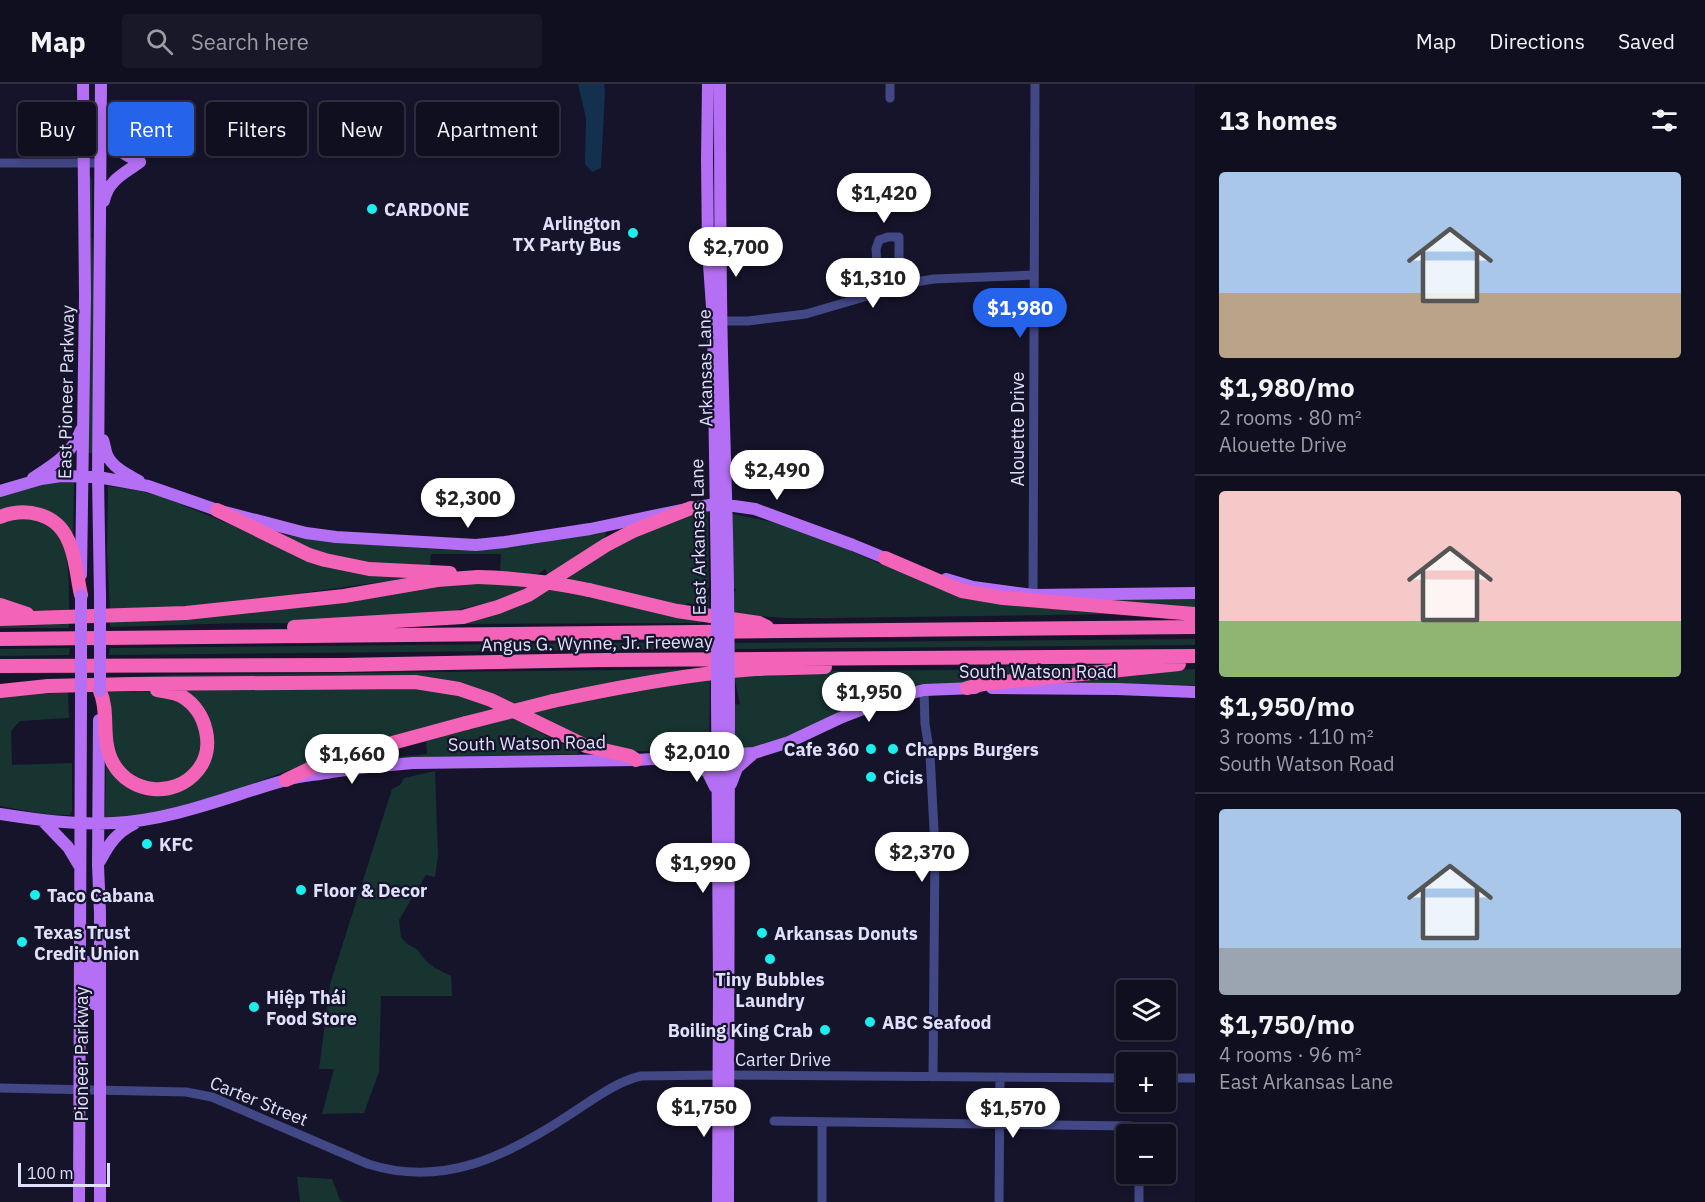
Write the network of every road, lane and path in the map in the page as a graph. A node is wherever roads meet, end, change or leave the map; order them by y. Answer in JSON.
{"nodes":[{"id":1,"x":84,"y":84,"type":"edge"},
{"id":2,"x":101,"y":84,"type":"edge"},
{"id":3,"x":708,"y":84,"type":"edge"},
{"id":4,"x":720,"y":84,"type":"edge"},
{"id":5,"x":890,"y":84,"type":"edge"},
{"id":6,"x":1035,"y":84,"type":"edge"},
{"id":7,"x":890,"y":98,"type":"dead end"},
{"id":8,"x":101,"y":119,"type":"junction"},
{"id":9,"x":83,"y":163,"type":"junction"},
{"id":10,"x":101,"y":163,"type":"junction"},
{"id":11,"x":0,"y":164,"type":"edge"},
{"id":12,"x":100,"y":223,"type":"junction"},
{"id":13,"x":1034,"y":275,"type":"junction"},
{"id":14,"x":902,"y":286,"type":"junction"},
{"id":15,"x":879,"y":293,"type":"junction"},
{"id":16,"x":717,"y":321,"type":"junction"},
{"id":17,"x":84,"y":423,"type":"junction"},
{"id":18,"x":99,"y":428,"type":"junction"},
{"id":19,"x":720,"y":470,"type":"junction"},
{"id":20,"x":83,"y":476,"type":"junction"},
{"id":21,"x":98,"y":477,"type":"junction"},
{"id":22,"x":29,"y":481,"type":"junction"},
{"id":23,"x":148,"y":486,"type":"junction"},
{"id":24,"x":0,"y":491,"type":"edge"},
{"id":25,"x":722,"y":504,"type":"junction"},
{"id":26,"x":691,"y":508,"type":"junction"},
{"id":27,"x":755,"y":509,"type":"junction"},
{"id":28,"x":217,"y":510,"type":"junction"},
{"id":29,"x":0,"y":517,"type":"edge"},
{"id":30,"x":885,"y":558,"type":"junction"},
{"id":31,"x":478,"y":577,"type":"junction"},
{"id":32,"x":1195,"y":593,"type":"edge"},
{"id":33,"x":1033,"y":595,"type":"junction"},
{"id":34,"x":81,"y":596,"type":"junction"},
{"id":35,"x":0,"y":605,"type":"edge"},
{"id":36,"x":1195,"y":614,"type":"edge"},
{"id":37,"x":46,"y":618,"type":"junction"},
{"id":38,"x":0,"y":619,"type":"edge"},
{"id":39,"x":1195,"y":627,"type":"edge"},
{"id":40,"x":777,"y":631,"type":"junction"},
{"id":41,"x":270,"y":636,"type":"junction"},
{"id":42,"x":0,"y":639,"type":"edge"},
{"id":43,"x":1195,"y":656,"type":"edge"},
{"id":44,"x":880,"y":658,"type":"junction"},
{"id":45,"x":1195,"y":663,"type":"edge"},
{"id":46,"x":0,"y":666,"type":"edge"},
{"id":47,"x":132,"y":684,"type":"junction"},
{"id":48,"x":967,"y":688,"type":"junction"},
{"id":49,"x":924,"y":690,"type":"junction"},
{"id":50,"x":0,"y":691,"type":"edge"},
{"id":51,"x":1195,"y":692,"type":"edge"},
{"id":52,"x":100,"y":697,"type":"junction"},
{"id":53,"x":81,"y":701,"type":"joint"},
{"id":54,"x":754,"y":753,"type":"junction"},
{"id":55,"x":723,"y":756,"type":"junction"},
{"id":56,"x":693,"y":757,"type":"junction"},
{"id":57,"x":636,"y":760,"type":"junction"},
{"id":58,"x":286,"y":780,"type":"junction"},
{"id":59,"x":723,"y":797,"type":"junction"},
{"id":60,"x":0,"y":814,"type":"edge"},
{"id":61,"x":146,"y":819,"type":"junction"},
{"id":62,"x":43,"y":821,"type":"junction"},
{"id":63,"x":81,"y":824,"type":"junction"},
{"id":64,"x":98,"y":824,"type":"junction"},
{"id":65,"x":98,"y":865,"type":"junction"},
{"id":66,"x":81,"y":869,"type":"junction"},
{"id":67,"x":81,"y":910,"type":"junction"},
{"id":68,"x":99,"y":1013,"type":"junction"},
{"id":69,"x":724,"y":1075,"type":"junction"},
{"id":70,"x":933,"y":1077,"type":"junction"},
{"id":71,"x":1000,"y":1077,"type":"junction"},
{"id":72,"x":1116,"y":1077,"type":"edge"},
{"id":73,"x":1176,"y":1078,"type":"edge"},
{"id":74,"x":1195,"y":1078,"type":"edge"},
{"id":75,"x":0,"y":1088,"type":"edge"},
{"id":76,"x":80,"y":1089,"type":"junction"},
{"id":77,"x":99,"y":1089,"type":"junction"},
{"id":78,"x":774,"y":1121,"type":"dead end"},
{"id":79,"x":822,"y":1122,"type":"junction"},
{"id":80,"x":999,"y":1125,"type":"junction"},
{"id":81,"x":1116,"y":1126,"type":"edge"},
{"id":82,"x":463,"y":1167,"type":"joint"},
{"id":83,"x":1139,"y":1184,"type":"edge"},
{"id":84,"x":79,"y":1202,"type":"edge"},
{"id":85,"x":100,"y":1202,"type":"edge"},
{"id":86,"x":718,"y":1202,"type":"edge"},
{"id":87,"x":728,"y":1202,"type":"edge"},
{"id":88,"x":822,"y":1202,"type":"edge"},
{"id":89,"x":999,"y":1202,"type":"edge"},
{"id":90,"x":1139,"y":1202,"type":"edge"}],
"edges":[{"from":1,"to":9,"type":"main road","name":"East Pioneer Parkway"},
{"from":2,"to":8,"type":"main road","name":"East Pioneer Parkway"},
{"from":3,"to":16,"type":"main road","name":"East Arkansas Lane"},
{"from":4,"to":16,"type":"main road","name":"Arkansas Lane"},
{"from":5,"to":7,"type":"street"},
{"from":6,"to":13,"type":"street","name":"Alouette Drive"},
{"from":8,"to":10,"type":"main road","name":"East Pioneer Parkway"},
{"from":8,"to":12,"type":"main road"},
{"from":9,"to":10,"type":"street"},
{"from":9,"to":11,"type":"street"},
{"from":9,"to":17,"type":"main road","name":"East Pioneer Parkway"},
{"from":10,"to":12,"type":"main road","name":"East Pioneer Parkway"},
{"from":12,"to":18,"type":"main road","name":"East Pioneer Parkway"},
{"from":13,"to":14,"type":"street"},
{"from":13,"to":33,"type":"street","name":"Alouette Drive"},
{"from":14,"to":15,"type":"street"},
{"from":14,"to":15,"type":"street"},
{"from":15,"to":16,"type":"street"},
{"from":16,"to":19,"type":"main road","name":"East Arkansas Lane"},
{"from":17,"to":20,"type":"main road","name":"East Pioneer Parkway"},
{"from":17,"to":22,"type":"main road"},
{"from":18,"to":21,"type":"main road","name":"East Pioneer Parkway"},
{"from":18,"to":23,"type":"main road"},
{"from":19,"to":25,"type":"main road","name":"East Arkansas Lane"},
{"from":19,"to":26,"type":"main road"},
{"from":19,"to":27,"type":"main road"},
{"from":20,"to":21,"type":"main road"},
{"from":20,"to":22,"type":"main road"},
{"from":20,"to":34,"type":"main road","name":"East Pioneer Parkway"},
{"from":21,"to":23,"type":"main road"},
{"from":21,"to":52,"type":"main road","name":"East Pioneer Parkway","bridge":true},
{"from":22,"to":24,"type":"main road"},
{"from":23,"to":28,"type":"main road"},
{"from":25,"to":26,"type":"main road"},
{"from":25,"to":27,"type":"main road"},
{"from":25,"to":55,"type":"main road","name":"East Arkansas Lane","bridge":true},
{"from":26,"to":28,"type":"main road"},
{"from":26,"to":41,"type":"highway"},
{"from":27,"to":30,"type":"main road"},
{"from":28,"to":31,"type":"highway"},
{"from":29,"to":34,"type":"highway"},
{"from":30,"to":33,"type":"main road"},
{"from":30,"to":36,"type":"highway"},
{"from":31,"to":37,"type":"highway"},
{"from":31,"to":40,"type":"highway","bridge":true},
{"from":32,"to":33,"type":"main road"},
{"from":34,"to":53,"type":"main road","name":"East Pioneer Parkway","bridge":true},
{"from":35,"to":37,"type":"highway"},
{"from":37,"to":38,"type":"highway"},
{"from":39,"to":40,"type":"highway","name":"Angus G. Wynne, Jr. Freeway"},
{"from":40,"to":41,"type":"highway","name":"Angus G. Wynne, Jr. Freeway"},
{"from":41,"to":42,"type":"highway","name":"Angus G. Wynne, Jr. Freeway"},
{"from":43,"to":44,"type":"highway","name":"Angus G. Wynne, Jr. Freeway"},
{"from":44,"to":46,"type":"highway","name":"Angus G. Wynne, Jr. Freeway"},
{"from":44,"to":58,"type":"highway","bridge":true},
{"from":45,"to":48,"type":"highway"},
{"from":47,"to":50,"type":"highway"},
{"from":47,"to":52,"type":"highway"},
{"from":47,"to":57,"type":"highway"},
{"from":48,"to":49,"type":"main road","name":"South Watson Road"},
{"from":48,"to":51,"type":"main road","name":"South Watson Road"},
{"from":49,"to":54,"type":"main road","name":"South Watson Road"},
{"from":49,"to":70,"type":"street"},
{"from":52,"to":64,"type":"main road","name":"Pioneer Parkway"},
{"from":53,"to":63,"type":"main road","name":"Pioneer Parkway"},
{"from":54,"to":55,"type":"main road","name":"South Watson Road"},
{"from":54,"to":59,"type":"main road"},
{"from":55,"to":56,"type":"main road","name":"South Watson Road"},
{"from":55,"to":59,"type":"main road","name":"East Arkansas Lane"},
{"from":56,"to":57,"type":"main road","name":"South Watson Road"},
{"from":56,"to":59,"type":"main road"},
{"from":57,"to":58,"type":"main road","name":"South Watson Road"},
{"from":58,"to":61,"type":"main road","name":"South Watson Road"},
{"from":59,"to":69,"type":"main road","name":"East Arkansas Lane"},
{"from":60,"to":62,"type":"main road","name":"South Watson Road"},
{"from":61,"to":64,"type":"main road","name":"South Watson Road"},
{"from":61,"to":65,"type":"main road"},
{"from":62,"to":63,"type":"main road","name":"South Watson Road"},
{"from":62,"to":66,"type":"main road"},
{"from":63,"to":64,"type":"main road","name":"South Watson Road"},
{"from":63,"to":66,"type":"main road","name":"Pioneer Parkway"},
{"from":64,"to":65,"type":"main road","name":"Pioneer Parkway"},
{"from":65,"to":68,"type":"main road","name":"Pioneer Parkway"},
{"from":66,"to":67,"type":"main road","name":"Pioneer Parkway"},
{"from":67,"to":68,"type":"main road"},
{"from":67,"to":76,"type":"main road","name":"Pioneer Parkway"},
{"from":68,"to":77,"type":"main road","name":"Pioneer Parkway"},
{"from":69,"to":70,"type":"street","name":"Carter Drive"},
{"from":69,"to":82,"type":"street","name":"Carter Drive"},
{"from":69,"to":86,"type":"main road","name":"East Arkansas Lane"},
{"from":69,"to":87,"type":"main road","name":"East Arkansas Lane"},
{"from":70,"to":71,"type":"street","name":"Carter Drive"},
{"from":71,"to":72,"type":"street","name":"Carter Drive"},
{"from":71,"to":80,"type":"street"},
{"from":73,"to":74,"type":"street"},
{"from":75,"to":76,"type":"street","name":"Carter Street"},
{"from":76,"to":77,"type":"street","name":"Carter Street"},
{"from":76,"to":84,"type":"main road","name":"Pioneer Parkway"},
{"from":77,"to":82,"type":"street","name":"Carter Street"},
{"from":77,"to":85,"type":"main road","name":"Pioneer Parkway"},
{"from":78,"to":79,"type":"street"},
{"from":79,"to":80,"type":"street"},
{"from":79,"to":88,"type":"street"},
{"from":80,"to":81,"type":"street"},
{"from":80,"to":89,"type":"street"},
{"from":83,"to":90,"type":"street"}]}
